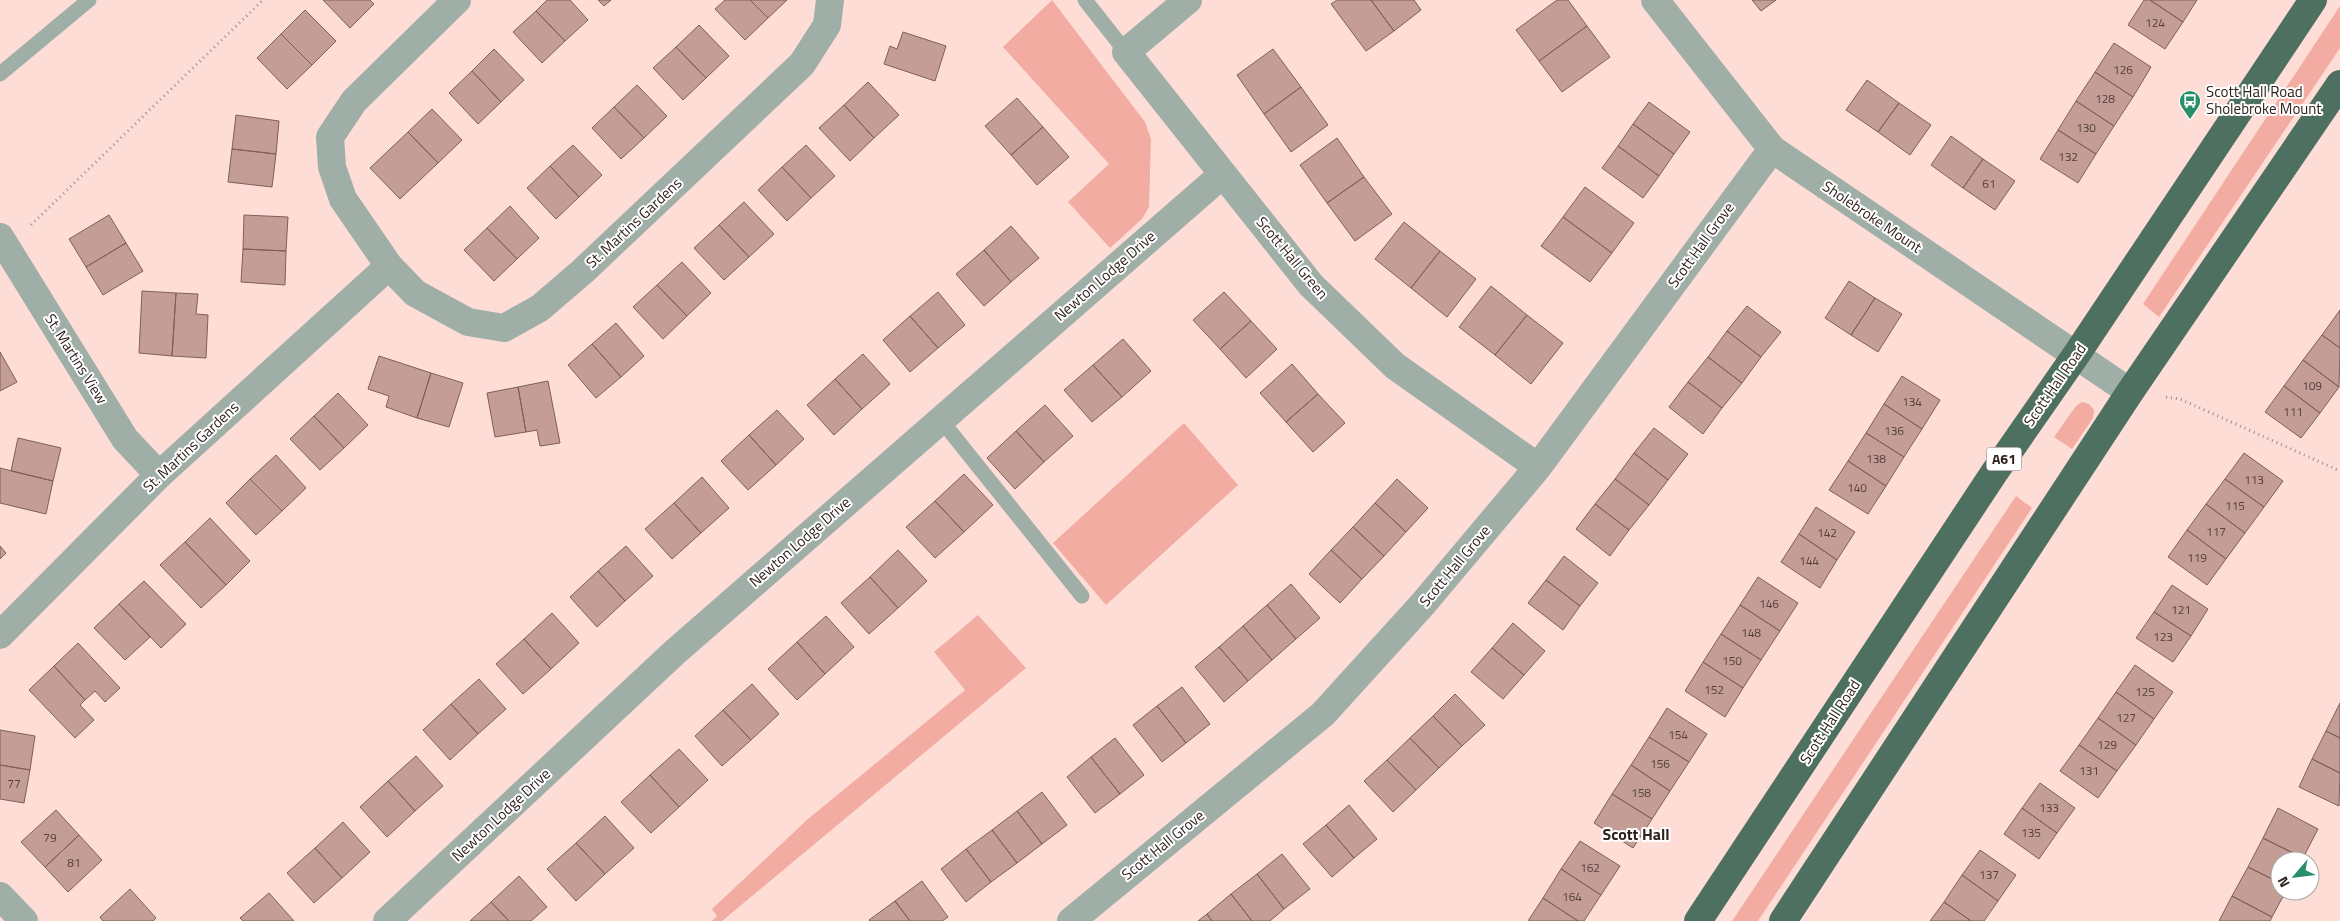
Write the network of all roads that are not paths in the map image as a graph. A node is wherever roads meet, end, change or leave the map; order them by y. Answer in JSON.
{"nodes":[{"id":1,"x":90,"y":0,"type":"edge"},
{"id":2,"x":457,"y":0,"type":"edge"},
{"id":3,"x":830,"y":0,"type":"edge"},
{"id":4,"x":1085,"y":0,"type":"edge"},
{"id":5,"x":1188,"y":0,"type":"edge"},
{"id":6,"x":1655,"y":0,"type":"edge"},
{"id":7,"x":2313,"y":0,"type":"edge"},
{"id":8,"x":1126,"y":52,"type":"junction"},
{"id":9,"x":0,"y":74,"type":"edge"},
{"id":10,"x":2340,"y":84,"type":"edge"},
{"id":11,"x":1772,"y":149,"type":"junction"},
{"id":12,"x":1223,"y":174,"type":"junction"},
{"id":13,"x":4,"y":242,"type":"edge"},
{"id":14,"x":389,"y":266,"type":"junction"},
{"id":15,"x":2076,"y":355,"type":"junction"},
{"id":16,"x":2130,"y":392,"type":"junction"},
{"id":17,"x":941,"y":420,"type":"junction"},
{"id":18,"x":1538,"y":466,"type":"junction"},
{"id":19,"x":159,"y":476,"type":"junction"},
{"id":20,"x":1082,"y":596,"type":"dead end"},
{"id":21,"x":0,"y":634,"type":"edge"},
{"id":22,"x":0,"y":896,"type":"edge"},
{"id":23,"x":24,"y":921,"type":"edge"},
{"id":24,"x":386,"y":921,"type":"edge"},
{"id":25,"x":1071,"y":921,"type":"edge"},
{"id":26,"x":1698,"y":921,"type":"edge"},
{"id":27,"x":1783,"y":921,"type":"edge"}],
"edges":[{"from":1,"to":9,"type":"lane"},
{"from":2,"to":14,"type":"street","name":"St. Martins Gardens"},
{"from":3,"to":14,"type":"street","name":"St. Martins Gardens"},
{"from":4,"to":8,"type":"lane"},
{"from":5,"to":8,"type":"street"},
{"from":6,"to":11,"type":"street","name":"Sholebroke Mount"},
{"from":7,"to":15,"type":"highway","name":"Scott Hall Road","number":"A61"},
{"from":8,"to":12,"type":"street","name":"Scott Hall Green"},
{"from":10,"to":16,"type":"highway"},
{"from":11,"to":15,"type":"street","name":"Sholebroke Mount"},
{"from":11,"to":18,"type":"street","name":"Scott Hall Grove"},
{"from":12,"to":17,"type":"street","name":"Newton Lodge Drive"},
{"from":12,"to":18,"type":"street","name":"Scott Hall Green"},
{"from":13,"to":19,"type":"street","name":"St. Martins View"},
{"from":14,"to":19,"type":"street","name":"St. Martins Gardens"},
{"from":15,"to":16,"type":"street","name":"Sholebroke Mount"},
{"from":15,"to":26,"type":"highway","name":"Scott Hall Road","number":"A61"},
{"from":16,"to":27,"type":"highway"},
{"from":17,"to":20,"type":"lane"},
{"from":17,"to":24,"type":"street","name":"Newton Lodge Drive"},
{"from":18,"to":25,"type":"street","name":"Scott Hall Grove"},
{"from":19,"to":21,"type":"street","name":"St. Martins Gardens"},
{"from":22,"to":23,"type":"street"}]}
